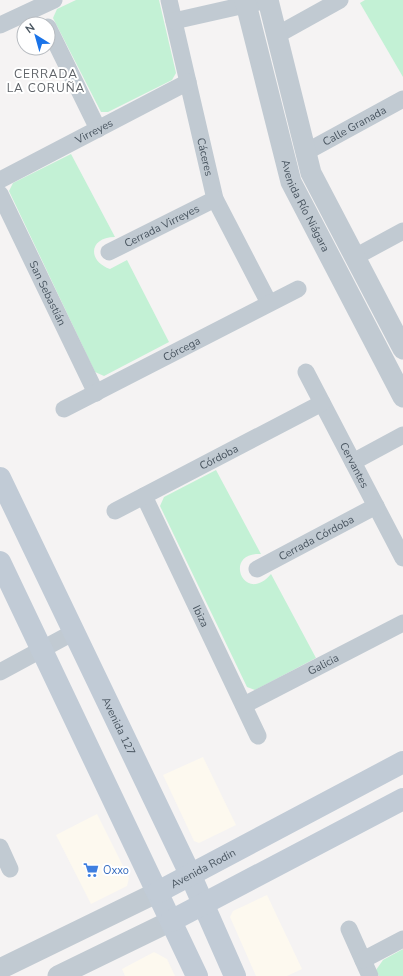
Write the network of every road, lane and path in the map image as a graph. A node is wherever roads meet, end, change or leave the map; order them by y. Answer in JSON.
{"nodes":[{"id":1,"x":54,"y":0,"type":"edge"},
{"id":2,"x":169,"y":0,"type":"edge"},
{"id":3,"x":268,"y":0,"type":"edge"},
{"id":4,"x":340,"y":0,"type":"edge"},
{"id":5,"x":246,"y":2,"type":"edge"},
{"id":6,"x":38,"y":7,"type":"junction"},
{"id":7,"x":42,"y":16,"type":"edge"},
{"id":8,"x":174,"y":21,"type":"junction"},
{"id":9,"x":0,"y":25,"type":"edge"},
{"id":10,"x":277,"y":35,"type":"junction"},
{"id":11,"x":56,"y":43,"type":"edge"},
{"id":12,"x":188,"y":82,"type":"junction"},
{"id":13,"x":403,"y":99,"type":"edge"},
{"id":14,"x":98,"y":129,"type":"junction"},
{"id":15,"x":306,"y":152,"type":"junction"},
{"id":16,"x":0,"y":180,"type":"edge"},
{"id":17,"x":0,"y":194,"type":"edge"},
{"id":18,"x":215,"y":199,"type":"junction"},
{"id":19,"x":403,"y":231,"type":"edge"},
{"id":20,"x":109,"y":252,"type":"dead end"},
{"id":21,"x":355,"y":257,"type":"junction"},
{"id":22,"x":298,"y":289,"type":"dead end"},
{"id":23,"x":269,"y":304,"type":"junction"},
{"id":24,"x":403,"y":349,"type":"edge"},
{"id":25,"x":306,"y":372,"type":"dead end"},
{"id":26,"x":96,"y":392,"type":"junction"},
{"id":27,"x":403,"y":397,"type":"edge"},
{"id":28,"x":322,"y":403,"type":"junction"},
{"id":29,"x":64,"y":409,"type":"dead end"},
{"id":30,"x":403,"y":435,"type":"edge"},
{"id":31,"x":353,"y":462,"type":"junction"},
{"id":32,"x":0,"y":478,"type":"edge"},
{"id":33,"x":144,"y":496,"type":"junction"},
{"id":34,"x":376,"y":506,"type":"junction"},
{"id":35,"x":115,"y":511,"type":"dead end"},
{"id":36,"x":403,"y":558,"type":"edge"},
{"id":37,"x":0,"y":562,"type":"edge"},
{"id":38,"x":256,"y":569,"type":"dead end"},
{"id":39,"x":403,"y":623,"type":"edge"},
{"id":40,"x":74,"y":632,"type":"junction"},
{"id":41,"x":42,"y":651,"type":"junction"},
{"id":42,"x":0,"y":672,"type":"edge"},
{"id":43,"x":244,"y":705,"type":"junction"},
{"id":44,"x":258,"y":736,"type":"dead end"},
{"id":45,"x":403,"y":762,"type":"edge"},
{"id":46,"x":403,"y":799,"type":"edge"},
{"id":47,"x":0,"y":847,"type":"edge"},
{"id":48,"x":10,"y":869,"type":"dead end"},
{"id":49,"x":190,"y":874,"type":"junction"},
{"id":50,"x":158,"y":892,"type":"junction"},
{"id":51,"x":203,"y":904,"type":"junction"},
{"id":52,"x":171,"y":921,"type":"junction"},
{"id":53,"x":349,"y":929,"type":"dead end"},
{"id":54,"x":403,"y":939,"type":"edge"},
{"id":55,"x":363,"y":960,"type":"junction"},
{"id":56,"x":0,"y":969,"type":"edge"},
{"id":57,"x":58,"y":976,"type":"edge"},
{"id":58,"x":196,"y":976,"type":"edge"},
{"id":59,"x":235,"y":976,"type":"edge"},
{"id":60,"x":370,"y":976,"type":"edge"}],
"edges":[{"from":1,"to":6,"type":"street"},
{"from":2,"to":8,"type":"street","name":"Cáceres"},
{"from":3,"to":5,"type":"street"},
{"from":3,"to":10,"type":"street","name":"Avenida Río Niágara"},
{"from":4,"to":10,"type":"street"},
{"from":5,"to":8,"type":"street"},
{"from":5,"to":27,"type":"street","name":"Avenida Río Niágara"},
{"from":6,"to":7,"type":"street"},
{"from":6,"to":9,"type":"street"},
{"from":8,"to":12,"type":"street","name":"Cáceres"},
{"from":10,"to":15,"type":"street","name":"Avenida Río Niágara"},
{"from":11,"to":14,"type":"street"},
{"from":12,"to":14,"type":"street","name":"Virreyes"},
{"from":12,"to":18,"type":"street","name":"Cáceres"},
{"from":13,"to":15,"type":"street","name":"Calle Granada"},
{"from":14,"to":16,"type":"street","name":"Virreyes"},
{"from":15,"to":21,"type":"street","name":"Avenida Río Niágara"},
{"from":17,"to":26,"type":"street","name":"San Sebastián"},
{"from":18,"to":20,"type":"street","name":"Cerrada Virreyes"},
{"from":18,"to":23,"type":"street","name":"Cáceres"},
{"from":19,"to":21,"type":"street"},
{"from":21,"to":24,"type":"street","name":"Avenida Río Niágara"},
{"from":22,"to":23,"type":"street","name":"Córcega"},
{"from":23,"to":26,"type":"street","name":"Córcega"},
{"from":25,"to":28,"type":"street","name":"Cervantes"},
{"from":26,"to":29,"type":"street","name":"Córcega"},
{"from":28,"to":31,"type":"street","name":"Cervantes"},
{"from":28,"to":33,"type":"street","name":"Córdoba"},
{"from":30,"to":31,"type":"street"},
{"from":31,"to":34,"type":"street","name":"Cervantes"},
{"from":32,"to":40,"type":"main road","name":"Avenida 127"},
{"from":33,"to":35,"type":"street","name":"Córdoba"},
{"from":33,"to":43,"type":"street","name":"Ibiza"},
{"from":34,"to":36,"type":"street","name":"Cervantes"},
{"from":34,"to":38,"type":"street","name":"Cerrada Córdoba"},
{"from":37,"to":41,"type":"main road"},
{"from":39,"to":43,"type":"street","name":"Galicia"},
{"from":40,"to":41,"type":"street"},
{"from":40,"to":49,"type":"main road","name":"Avenida 127"},
{"from":41,"to":42,"type":"street"},
{"from":41,"to":50,"type":"main road"},
{"from":43,"to":44,"type":"street","name":"Ibiza"},
{"from":45,"to":49,"type":"main road","name":"Avenida Rodin"},
{"from":46,"to":51,"type":"main road"},
{"from":47,"to":48,"type":"street"},
{"from":49,"to":50,"type":"main road","name":"Avenida Rodin"},
{"from":49,"to":51,"type":"main road","name":"Avenida 127"},
{"from":50,"to":52,"type":"main road"},
{"from":50,"to":56,"type":"street","name":"Avenida Rodin"},
{"from":51,"to":52,"type":"main road"},
{"from":51,"to":59,"type":"main road","name":"Avenida 127"},
{"from":52,"to":57,"type":"street"},
{"from":52,"to":58,"type":"main road"},
{"from":53,"to":55,"type":"street"},
{"from":54,"to":55,"type":"street"},
{"from":55,"to":60,"type":"street"}]}
